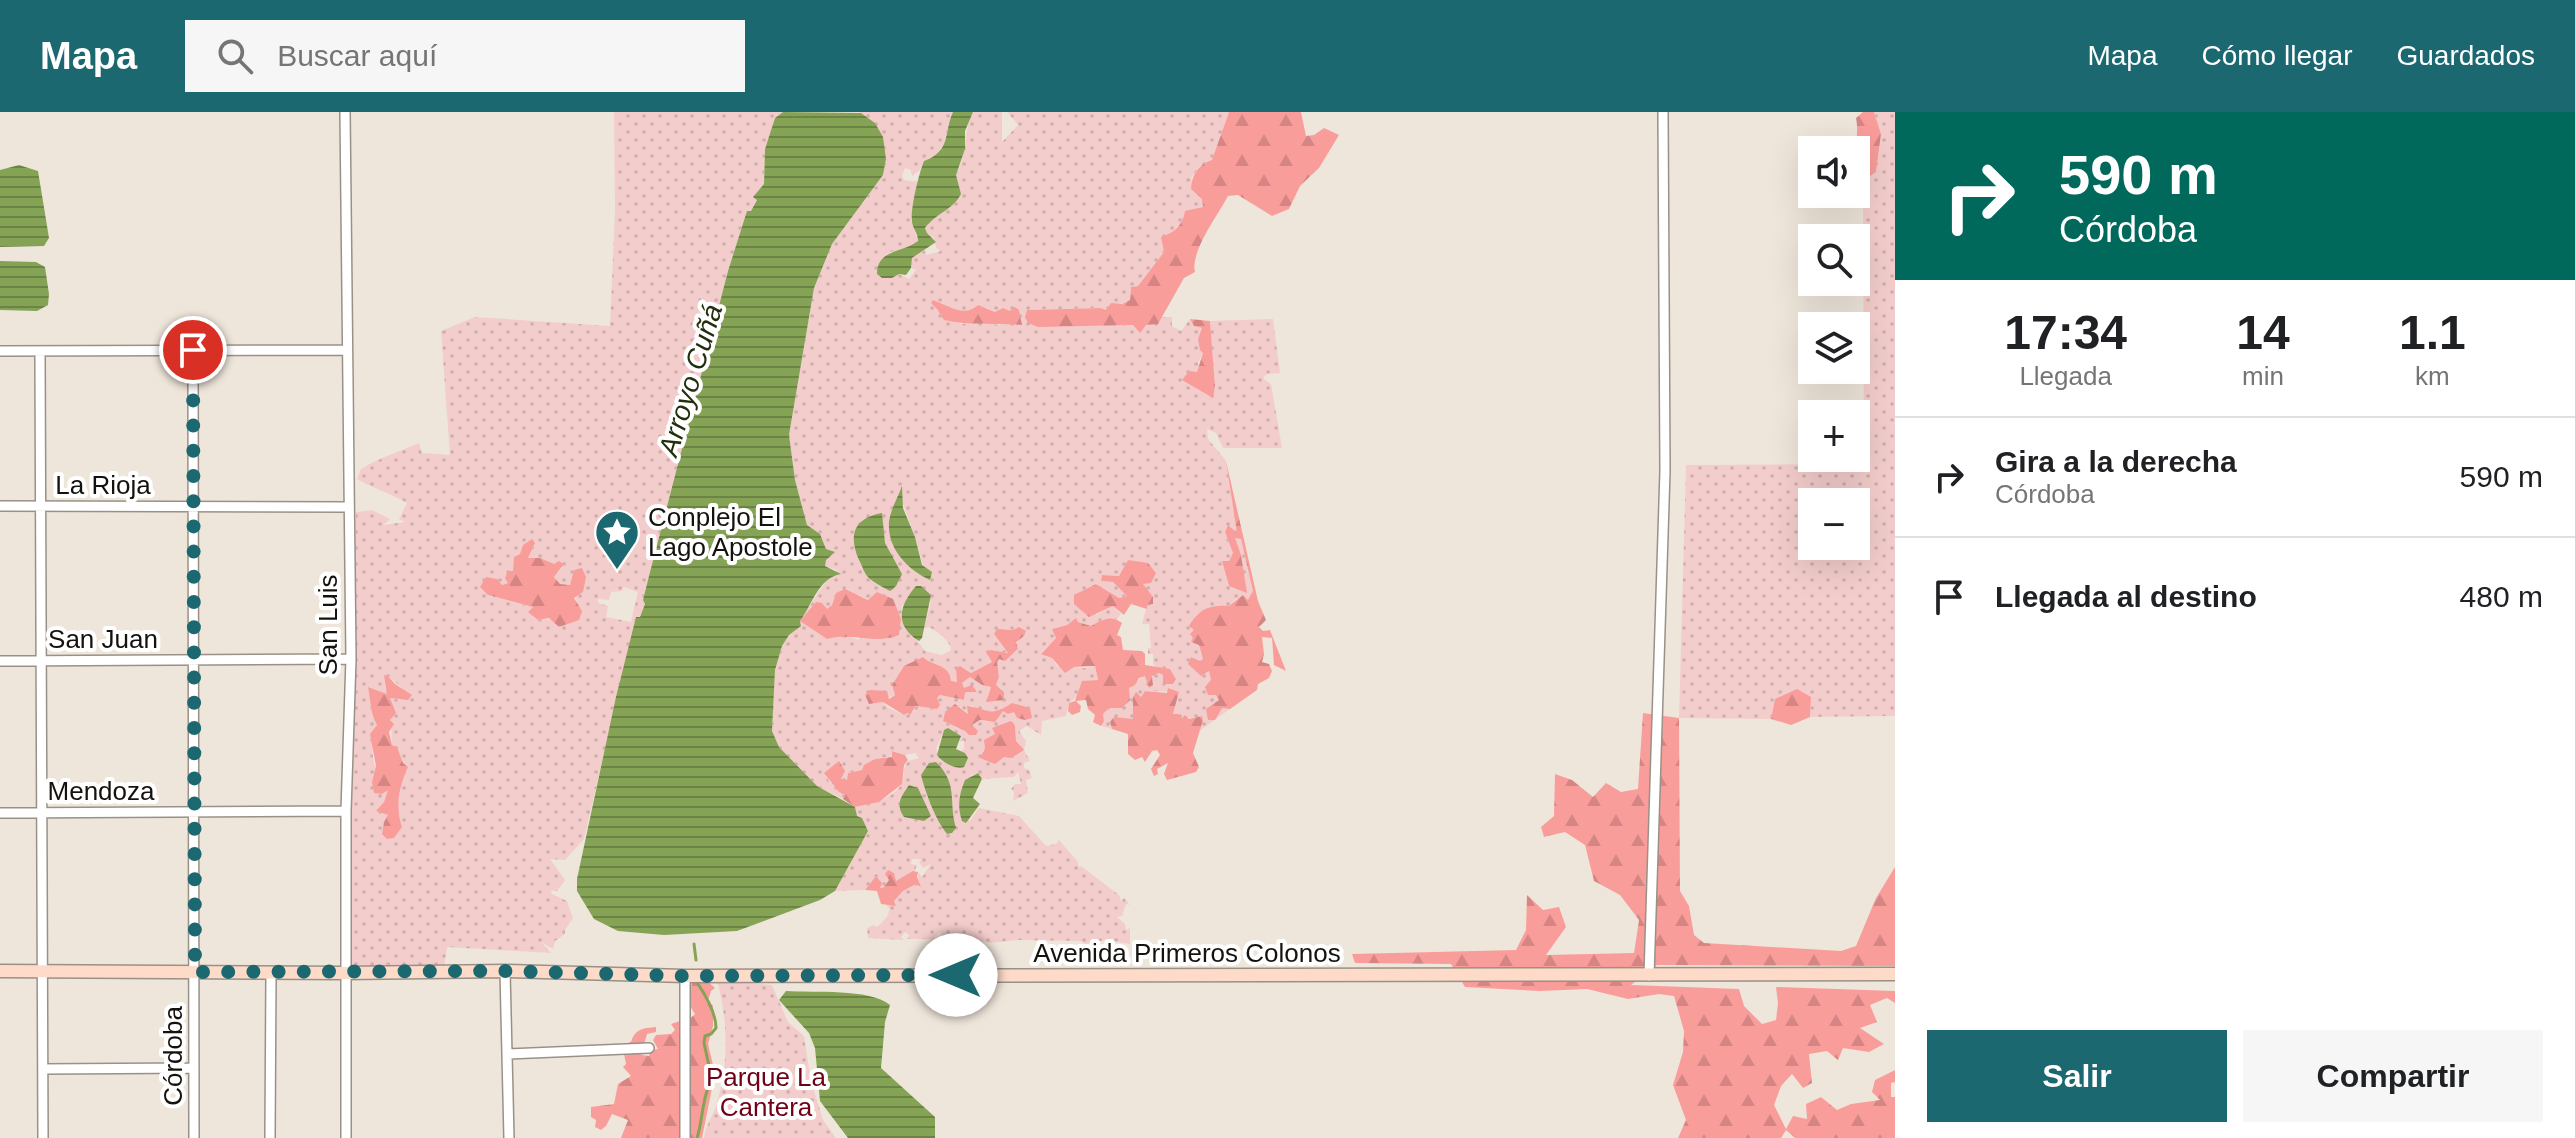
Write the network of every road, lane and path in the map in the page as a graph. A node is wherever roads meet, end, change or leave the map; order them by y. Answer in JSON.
{"nodes":[{"id":1,"x":345,"y":112,"type":"edge"},
{"id":2,"x":1663,"y":112,"type":"edge"},
{"id":3,"x":193,"y":350,"type":"junction"},
{"id":4,"x":346,"y":350,"type":"junction"},
{"id":5,"x":0,"y":351,"type":"edge"},
{"id":6,"x":40,"y":353,"type":"junction"},
{"id":7,"x":0,"y":506,"type":"edge"},
{"id":8,"x":42,"y":506,"type":"junction"},
{"id":9,"x":194,"y":507,"type":"junction"},
{"id":10,"x":349,"y":507,"type":"junction"},
{"id":11,"x":351,"y":659,"type":"junction"},
{"id":12,"x":0,"y":661,"type":"edge"},
{"id":13,"x":42,"y":661,"type":"junction"},
{"id":14,"x":195,"y":661,"type":"junction"},
{"id":15,"x":346,"y":811,"type":"junction"},
{"id":16,"x":0,"y":813,"type":"edge"},
{"id":17,"x":41,"y":813,"type":"junction"},
{"id":18,"x":196,"y":813,"type":"junction"},
{"id":19,"x":0,"y":971,"type":"edge"},
{"id":20,"x":505,"y":971,"type":"junction"},
{"id":21,"x":43,"y":972,"type":"junction"},
{"id":22,"x":195,"y":972,"type":"junction"},
{"id":23,"x":271,"y":973,"type":"junction"},
{"id":24,"x":346,"y":973,"type":"junction"},
{"id":25,"x":1895,"y":974,"type":"edge"},
{"id":26,"x":685,"y":976,"type":"junction"},
{"id":27,"x":1649,"y":976,"type":"junction"},
{"id":28,"x":649,"y":1048,"type":"dead end"},
{"id":29,"x":507,"y":1054,"type":"junction"},
{"id":30,"x":194,"y":1068,"type":"junction"},
{"id":31,"x":43,"y":1069,"type":"junction"},
{"id":32,"x":43,"y":1138,"type":"edge"},
{"id":33,"x":194,"y":1138,"type":"edge"},
{"id":34,"x":270,"y":1138,"type":"edge"},
{"id":35,"x":346,"y":1138,"type":"edge"},
{"id":36,"x":509,"y":1138,"type":"edge"},
{"id":37,"x":685,"y":1138,"type":"edge"}],
"edges":[{"from":1,"to":4,"type":"street","name":"San Luis"},
{"from":2,"to":27,"type":"street"},
{"from":3,"to":4,"type":"street"},
{"from":3,"to":6,"type":"street"},
{"from":3,"to":9,"type":"street","name":"Córdoba"},
{"from":4,"to":10,"type":"street","name":"San Luis"},
{"from":5,"to":6,"type":"street"},
{"from":6,"to":8,"type":"street"},
{"from":7,"to":8,"type":"street","name":"La Rioja"},
{"from":8,"to":9,"type":"street","name":"La Rioja"},
{"from":8,"to":13,"type":"street"},
{"from":9,"to":10,"type":"street","name":"La Rioja"},
{"from":9,"to":14,"type":"street","name":"Córdoba"},
{"from":10,"to":11,"type":"street","name":"San Luis"},
{"from":11,"to":14,"type":"street","name":"San Juan"},
{"from":11,"to":15,"type":"street","name":"San Luis"},
{"from":12,"to":13,"type":"street","name":"San Juan"},
{"from":13,"to":14,"type":"street","name":"San Juan"},
{"from":13,"to":17,"type":"street"},
{"from":14,"to":18,"type":"street","name":"Córdoba"},
{"from":15,"to":18,"type":"street","name":"Mendoza"},
{"from":15,"to":24,"type":"street","name":"San Luis"},
{"from":16,"to":17,"type":"street","name":"Mendoza"},
{"from":17,"to":18,"type":"street","name":"Mendoza"},
{"from":17,"to":21,"type":"street"},
{"from":18,"to":22,"type":"street","name":"Córdoba"},
{"from":19,"to":21,"type":"street","name":"Avenida Primeros Colonos"},
{"from":20,"to":24,"type":"street","name":"Avenida Primeros Colonos"},
{"from":20,"to":26,"type":"street","name":"Avenida Primeros Colonos"},
{"from":20,"to":29,"type":"street"},
{"from":21,"to":22,"type":"street","name":"Avenida Primeros Colonos"},
{"from":21,"to":31,"type":"street"},
{"from":22,"to":23,"type":"street","name":"Avenida Primeros Colonos"},
{"from":22,"to":30,"type":"street","name":"Córdoba"},
{"from":23,"to":24,"type":"street","name":"Avenida Primeros Colonos"},
{"from":23,"to":34,"type":"street"},
{"from":24,"to":35,"type":"street","name":"San Luis"},
{"from":25,"to":27,"type":"street","name":"Avenida Primeros Colonos"},
{"from":26,"to":27,"type":"street","name":"Avenida Primeros Colonos"},
{"from":26,"to":37,"type":"street"},
{"from":28,"to":29,"type":"street"},
{"from":29,"to":36,"type":"street"},
{"from":30,"to":31,"type":"street"},
{"from":30,"to":33,"type":"street","name":"Córdoba"},
{"from":31,"to":32,"type":"street"}]}
